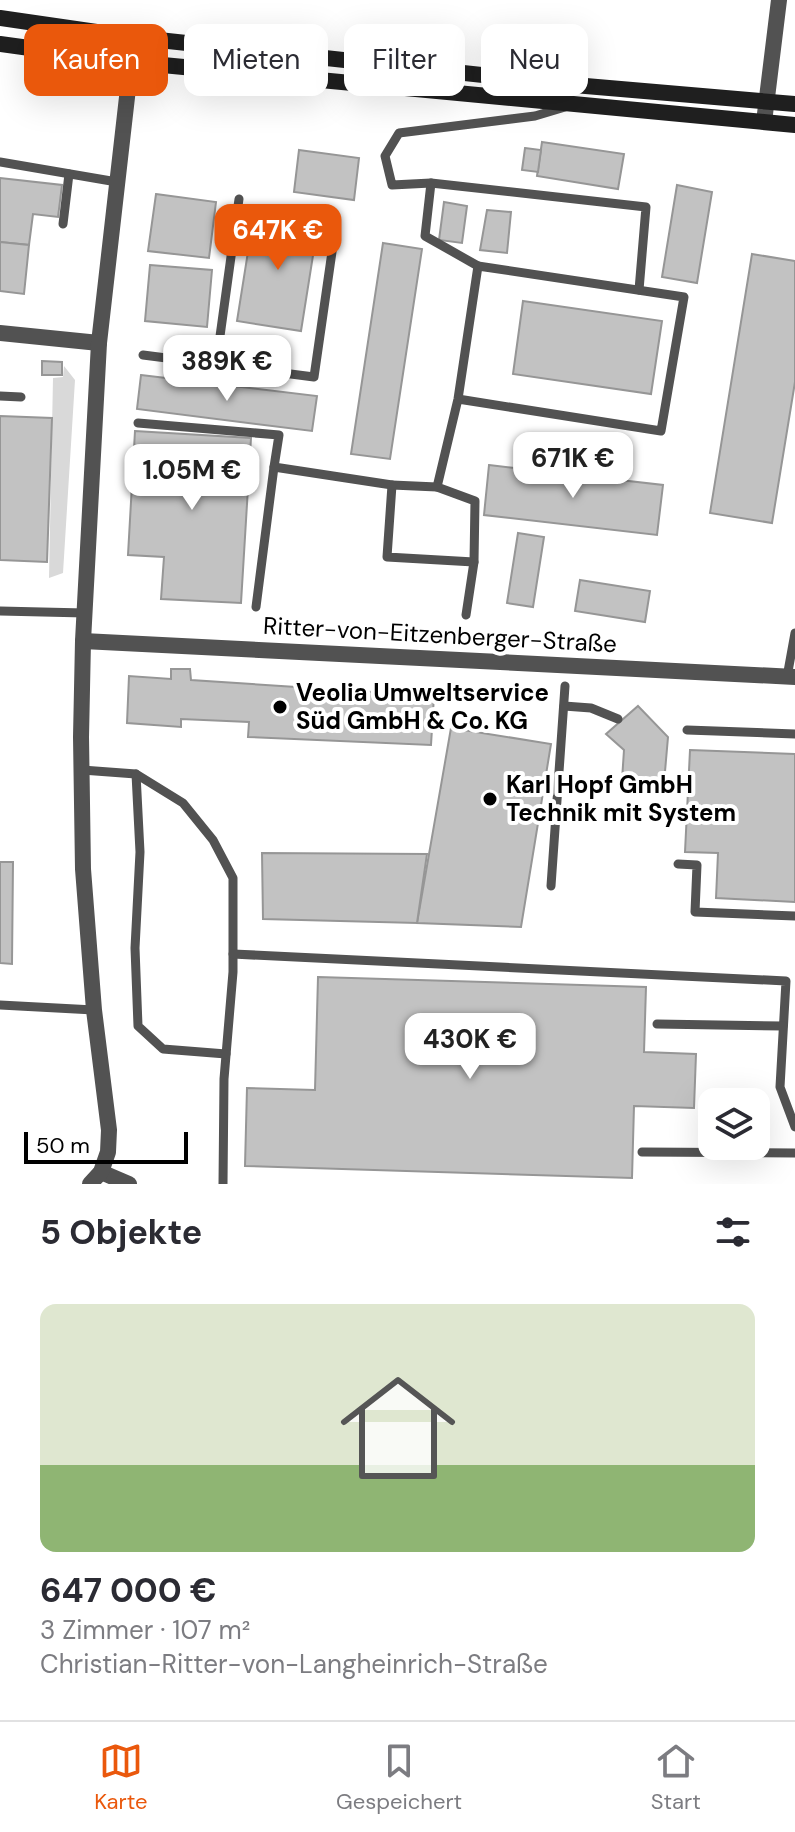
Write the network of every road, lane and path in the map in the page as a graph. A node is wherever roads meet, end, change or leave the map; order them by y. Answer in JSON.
{"nodes":[{"id":1,"x":779,"y":0,"type":"edge"},
{"id":2,"x":0,"y":18,"type":"edge"},
{"id":3,"x":41,"y":24,"type":"edge"},
{"id":4,"x":168,"y":41,"type":"edge"},
{"id":5,"x":0,"y":44,"type":"edge"},
{"id":6,"x":24,"y":47,"type":"edge"},
{"id":7,"x":168,"y":66,"type":"edge"},
{"id":8,"x":127,"y":96,"type":"edge"},
{"id":9,"x":767,"y":102,"type":"junction"},
{"id":10,"x":795,"y":104,"type":"edge"},
{"id":11,"x":573,"y":105,"type":"junction"},
{"id":12,"x":764,"y":122,"type":"junction"},
{"id":13,"x":795,"y":125,"type":"edge"},
{"id":14,"x":0,"y":162,"type":"edge"},
{"id":15,"x":69,"y":174,"type":"junction"},
{"id":16,"x":117,"y":182,"type":"junction"},
{"id":17,"x":431,"y":183,"type":"junction"},
{"id":18,"x":239,"y":199,"type":"dead end"},
{"id":19,"x":63,"y":224,"type":"dead end"},
{"id":20,"x":334,"y":238,"type":"dead end"},
{"id":21,"x":478,"y":266,"type":"junction"},
{"id":22,"x":639,"y":290,"type":"junction"},
{"id":23,"x":0,"y":333,"type":"edge"},
{"id":24,"x":99,"y":343,"type":"junction"},
{"id":25,"x":143,"y":355,"type":"dead end"},
{"id":26,"x":216,"y":365,"type":"junction"},
{"id":27,"x":0,"y":396,"type":"edge"},
{"id":28,"x":21,"y":397,"type":"dead end"},
{"id":29,"x":458,"y":399,"type":"junction"},
{"id":30,"x":138,"y":423,"type":"dead end"},
{"id":31,"x":274,"y":467,"type":"junction"},
{"id":32,"x":392,"y":485,"type":"junction"},
{"id":33,"x":437,"y":487,"type":"junction"},
{"id":34,"x":474,"y":562,"type":"junction"},
{"id":35,"x":256,"y":607,"type":"dead end"},
{"id":36,"x":0,"y":611,"type":"edge"},
{"id":37,"x":85,"y":613,"type":"junction"},
{"id":38,"x":466,"y":615,"type":"dead end"},
{"id":39,"x":795,"y":633,"type":"edge"},
{"id":40,"x":83,"y":641,"type":"junction"},
{"id":41,"x":791,"y":677,"type":"edge"},
{"id":42,"x":565,"y":686,"type":"dead end"},
{"id":43,"x":564,"y":706,"type":"junction"},
{"id":44,"x":618,"y":719,"type":"dead end"},
{"id":45,"x":687,"y":730,"type":"dead end"},
{"id":46,"x":795,"y":734,"type":"edge"},
{"id":47,"x":82,"y":770,"type":"junction"},
{"id":48,"x":136,"y":774,"type":"junction"},
{"id":49,"x":678,"y":864,"type":"dead end"},
{"id":50,"x":551,"y":886,"type":"dead end"},
{"id":51,"x":795,"y":916,"type":"edge"},
{"id":52,"x":233,"y":954,"type":"junction"},
{"id":53,"x":0,"y":1005,"type":"edge"},
{"id":54,"x":94,"y":1010,"type":"junction"},
{"id":55,"x":657,"y":1024,"type":"dead end"},
{"id":56,"x":783,"y":1026,"type":"junction"},
{"id":57,"x":226,"y":1054,"type":"junction"},
{"id":58,"x":795,"y":1127,"type":"edge"},
{"id":59,"x":642,"y":1152,"type":"dead end"},
{"id":60,"x":795,"y":1153,"type":"edge"},
{"id":61,"x":96,"y":1178,"type":"edge"},
{"id":62,"x":129,"y":1184,"type":"edge"},
{"id":63,"x":223,"y":1184,"type":"edge"}],
"edges":[{"from":1,"to":9,"type":"street"},
{"from":2,"to":3,"type":"main road"},
{"from":4,"to":9,"type":"main road"},
{"from":5,"to":6,"type":"main road"},
{"from":7,"to":11,"type":"main road"},
{"from":8,"to":16,"type":"street"},
{"from":9,"to":10,"type":"main road"},
{"from":9,"to":12,"type":"street"},
{"from":11,"to":12,"type":"main road"},
{"from":11,"to":17,"type":"lane"},
{"from":12,"to":13,"type":"main road"},
{"from":14,"to":15,"type":"lane"},
{"from":15,"to":16,"type":"lane"},
{"from":15,"to":19,"type":"lane"},
{"from":16,"to":24,"type":"street"},
{"from":17,"to":21,"type":"lane"},
{"from":17,"to":22,"type":"lane"},
{"from":18,"to":26,"type":"lane"},
{"from":20,"to":26,"type":"lane"},
{"from":21,"to":22,"type":"lane"},
{"from":21,"to":29,"type":"lane"},
{"from":22,"to":29,"type":"lane"},
{"from":23,"to":24,"type":"street"},
{"from":24,"to":37,"type":"street"},
{"from":25,"to":26,"type":"lane"},
{"from":27,"to":28,"type":"lane"},
{"from":29,"to":33,"type":"lane"},
{"from":30,"to":31,"type":"lane"},
{"from":31,"to":32,"type":"lane"},
{"from":31,"to":35,"type":"lane"},
{"from":32,"to":33,"type":"lane"},
{"from":32,"to":34,"type":"lane"},
{"from":33,"to":34,"type":"lane"},
{"from":34,"to":38,"type":"lane"},
{"from":36,"to":37,"type":"lane"},
{"from":37,"to":40,"type":"street"},
{"from":39,"to":41,"type":"lane"},
{"from":40,"to":41,"type":"street","name":"Ritter-von-Eitzenberger-Straße"},
{"from":40,"to":47,"type":"street"},
{"from":42,"to":43,"type":"lane"},
{"from":43,"to":44,"type":"lane"},
{"from":43,"to":50,"type":"lane"},
{"from":45,"to":46,"type":"lane"},
{"from":47,"to":48,"type":"lane"},
{"from":47,"to":54,"type":"street"},
{"from":48,"to":52,"type":"lane"},
{"from":48,"to":57,"type":"lane"},
{"from":49,"to":51,"type":"lane"},
{"from":52,"to":56,"type":"lane"},
{"from":52,"to":57,"type":"lane"},
{"from":53,"to":54,"type":"lane"},
{"from":54,"to":61,"type":"street"},
{"from":55,"to":56,"type":"lane"},
{"from":56,"to":58,"type":"lane"},
{"from":57,"to":63,"type":"lane"},
{"from":59,"to":60,"type":"lane"},
{"from":61,"to":62,"type":"street"}]}
